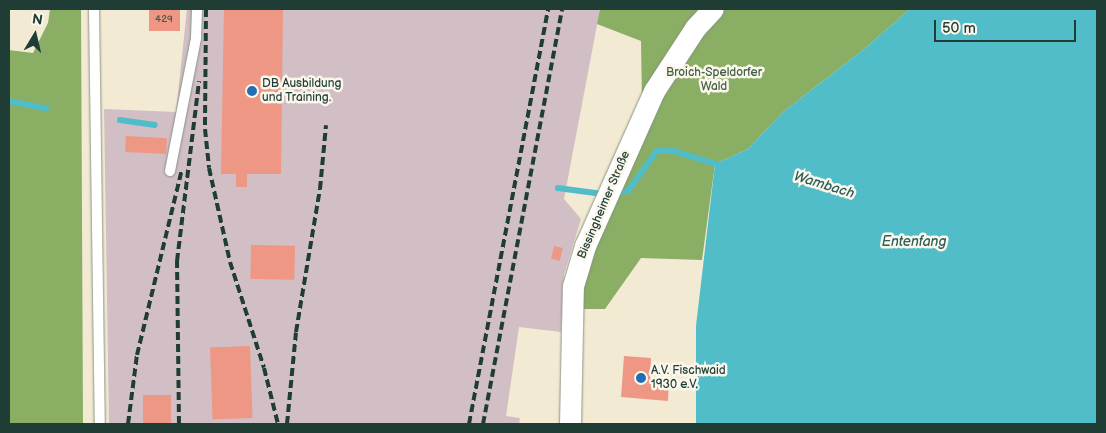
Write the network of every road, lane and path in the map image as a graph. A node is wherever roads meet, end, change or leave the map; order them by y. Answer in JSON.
{"nodes":[{"id":1,"x":94,"y":9,"type":"edge"},
{"id":2,"x":196,"y":9,"type":"edge"},
{"id":3,"x":713,"y":9,"type":"edge"},
{"id":4,"x":170,"y":171,"type":"dead end"},
{"id":5,"x":100,"y":424,"type":"edge"},
{"id":6,"x":570,"y":424,"type":"edge"}],
"edges":[{"from":1,"to":5,"type":"lane"},
{"from":2,"to":4,"type":"lane"},
{"from":3,"to":6,"type":"street","name":"Bissingheimer Straße"}]}
